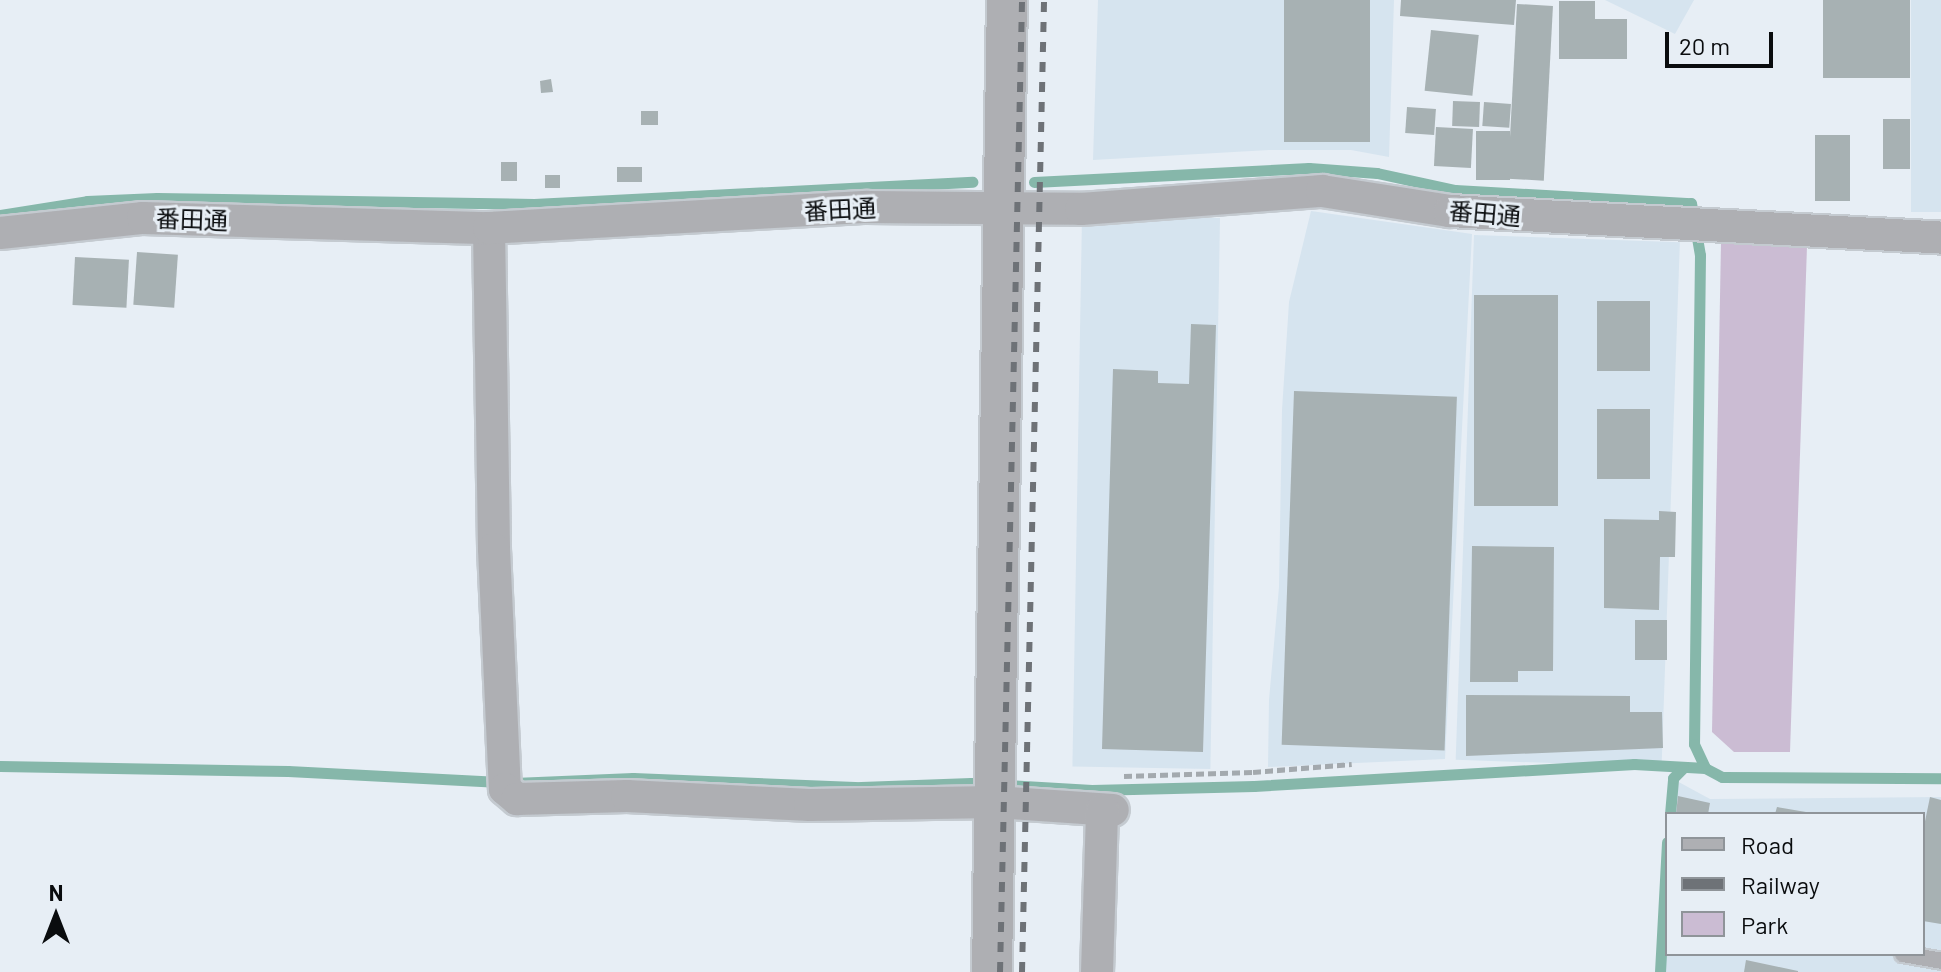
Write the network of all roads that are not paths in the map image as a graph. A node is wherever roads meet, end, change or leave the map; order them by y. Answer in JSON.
{"nodes":[{"id":1,"x":1007,"y":0,"type":"edge"},
{"id":2,"x":1002,"y":208,"type":"junction"},
{"id":3,"x":489,"y":228,"type":"junction"},
{"id":4,"x":0,"y":233,"type":"edge"},
{"id":5,"x":1941,"y":238,"type":"edge"},
{"id":6,"x":995,"y":789,"type":"junction"},
{"id":7,"x":1914,"y":956,"type":"edge"},
{"id":8,"x":1941,"y":961,"type":"edge"},
{"id":9,"x":992,"y":972,"type":"edge"},
{"id":10,"x":1097,"y":972,"type":"edge"}],
"edges":[{"from":1,"to":2,"type":"street"},
{"from":2,"to":3,"type":"street","name":"番田通"},
{"from":2,"to":5,"type":"street","name":"番田通"},
{"from":2,"to":6,"type":"street"},
{"from":3,"to":4,"type":"street","name":"番田通"},
{"from":3,"to":6,"type":"street"},
{"from":6,"to":9,"type":"street"},
{"from":6,"to":10,"type":"street"},
{"from":7,"to":8,"type":"lane"}]}
